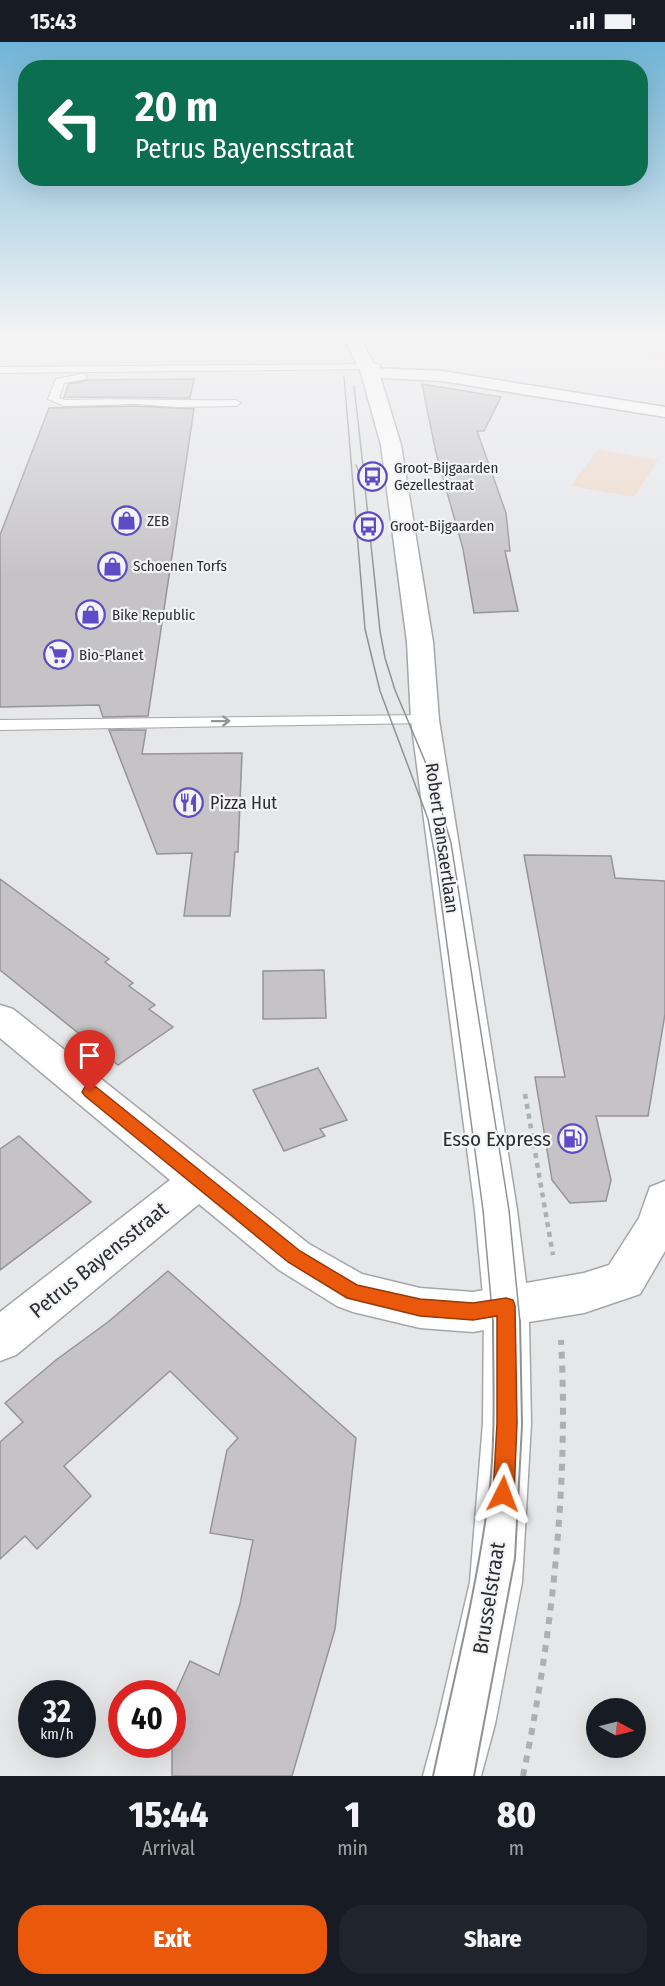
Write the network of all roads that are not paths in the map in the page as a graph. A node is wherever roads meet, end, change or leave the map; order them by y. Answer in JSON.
{"nodes":[{"id":1,"x":384,"y":413,"type":"edge"},
{"id":2,"x":425,"y":720,"type":"junction"},
{"id":3,"x":0,"y":725,"type":"edge"},
{"id":4,"x":0,"y":1018,"type":"edge"},
{"id":5,"x":199,"y":1180,"type":"junction"},
{"id":6,"x":665,"y":1200,"type":"edge"},
{"id":7,"x":506,"y":1306,"type":"junction"},
{"id":8,"x":0,"y":1340,"type":"edge"},
{"id":9,"x":452,"y":1776,"type":"edge"}],
"edges":[{"from":1,"to":2,"type":"street","name":"Robert Dansaertlaan"},
{"from":3,"to":2,"type":"lane","one_way":true},
{"from":2,"to":7,"type":"street","name":"Robert Dansaertlaan"},
{"from":4,"to":5,"type":"street"},
{"from":5,"to":7,"type":"street"},
{"from":5,"to":8,"type":"street","name":"Petrus Bayensstraat"},
{"from":6,"to":7,"type":"street"},
{"from":7,"to":9,"type":"street","name":"Brusselstraat"}]}
